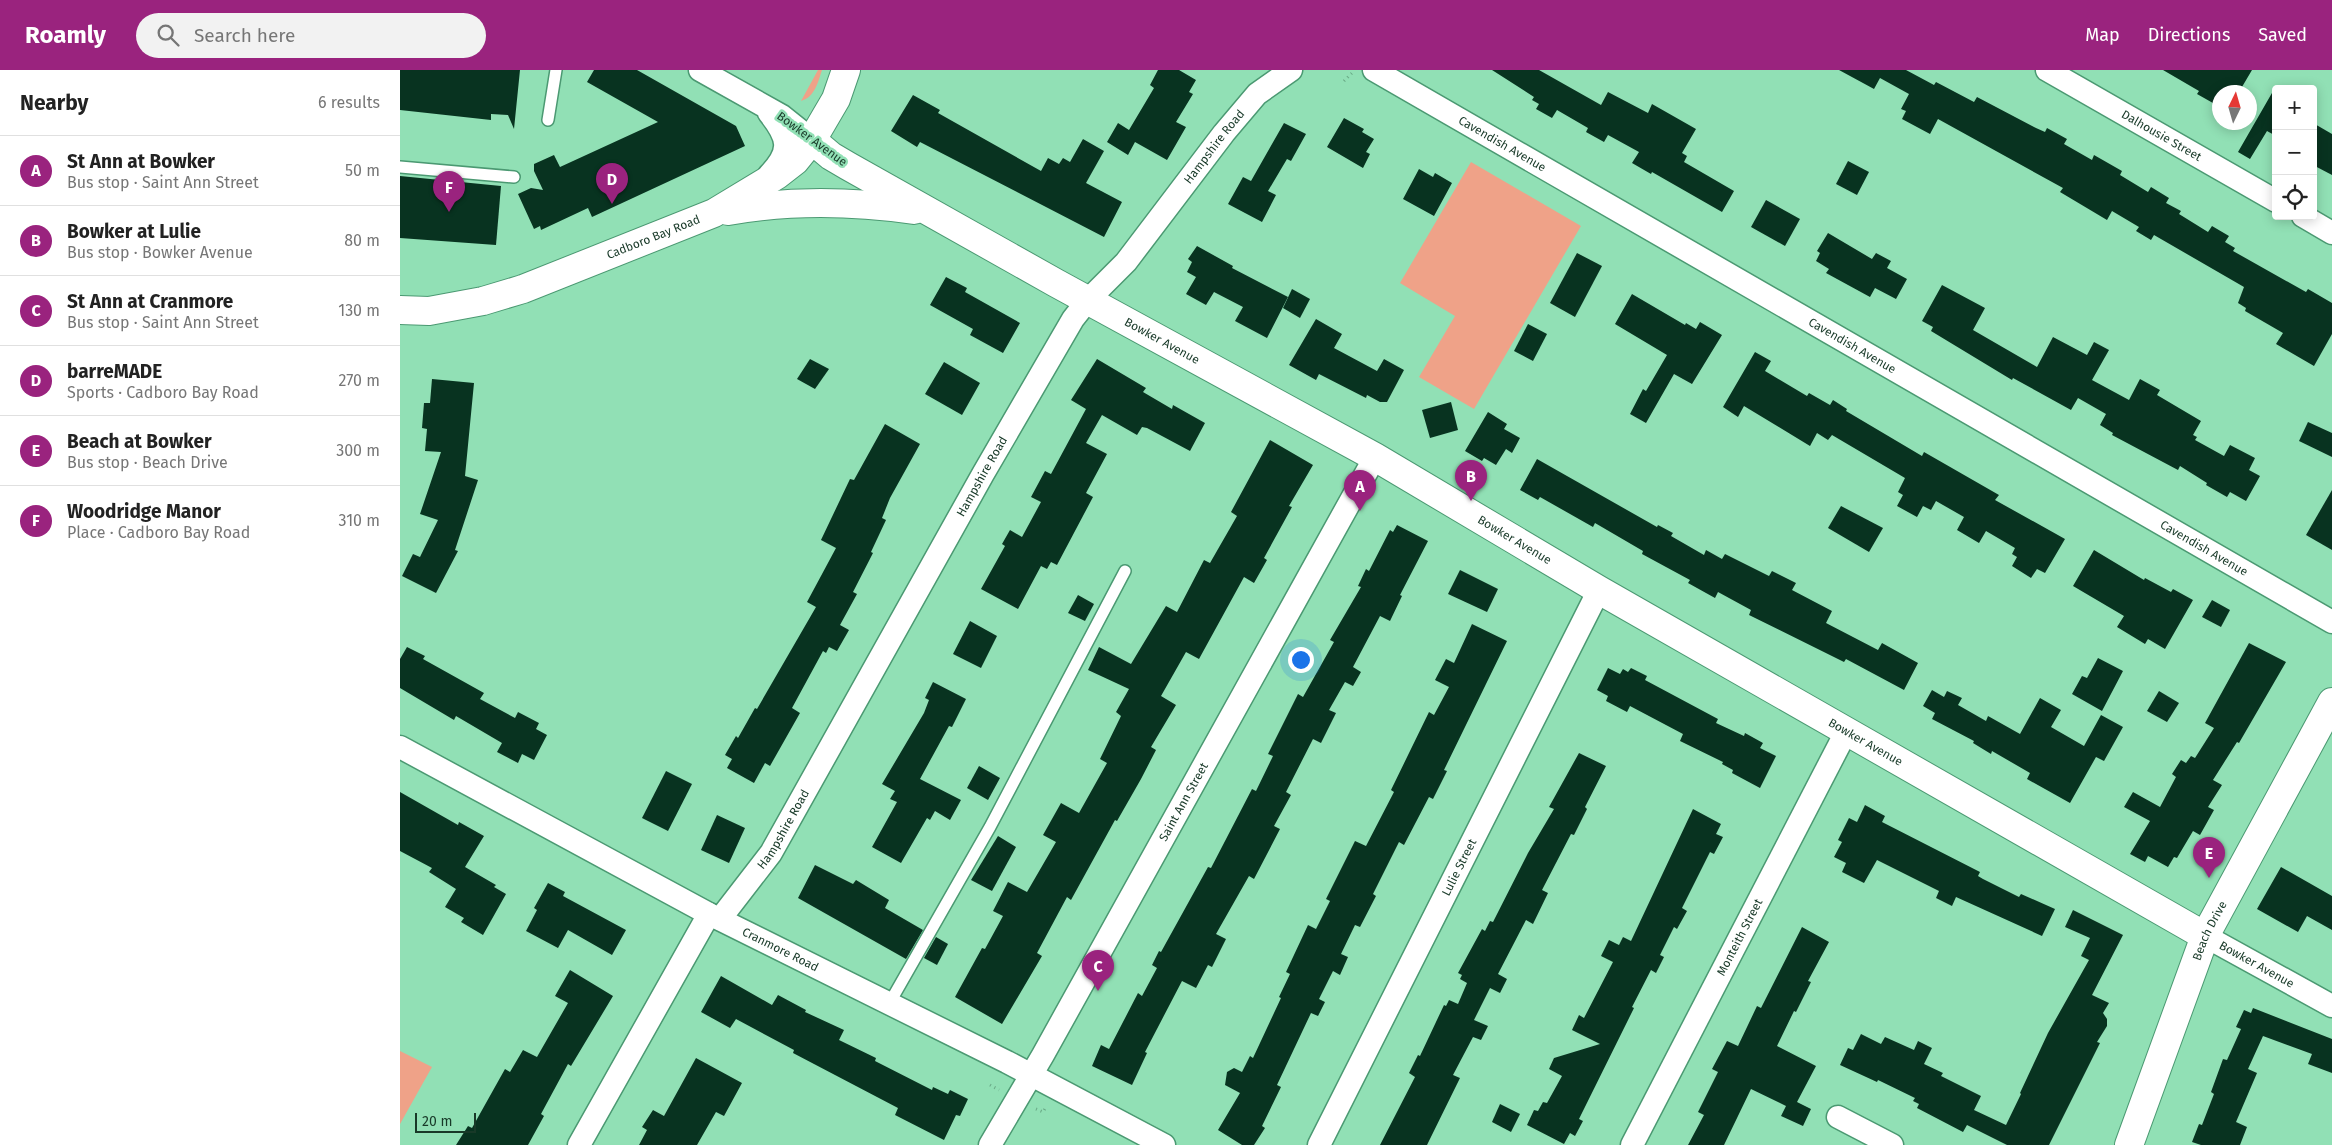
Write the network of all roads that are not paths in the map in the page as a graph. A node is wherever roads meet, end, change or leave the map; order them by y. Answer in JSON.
{"nodes":[{"id":1,"x":556,"y":70,"type":"edge"},
{"id":2,"x":700,"y":70,"type":"edge"},
{"id":3,"x":846,"y":70,"type":"edge"},
{"id":4,"x":1291,"y":70,"type":"edge"},
{"id":5,"x":1374,"y":70,"type":"edge"},
{"id":6,"x":2047,"y":70,"type":"edge"},
{"id":7,"x":764,"y":106,"type":"junction"},
{"id":8,"x":548,"y":120,"type":"dead end"},
{"id":9,"x":812,"y":140,"type":"junction"},
{"id":10,"x":400,"y":166,"type":"edge"},
{"id":11,"x":514,"y":177,"type":"dead end"},
{"id":12,"x":759,"y":187,"type":"junction"},
{"id":13,"x":2272,"y":199,"type":"edge"},
{"id":14,"x":930,"y":212,"type":"junction"},
{"id":15,"x":714,"y":213,"type":"junction"},
{"id":16,"x":2310,"y":220,"type":"edge"},
{"id":17,"x":2332,"y":233,"type":"edge"},
{"id":18,"x":1088,"y":300,"type":"junction"},
{"id":19,"x":400,"y":312,"type":"edge"},
{"id":20,"x":1375,"y":457,"type":"junction"},
{"id":21,"x":1125,"y":571,"type":"dead end"},
{"id":22,"x":1599,"y":590,"type":"junction"},
{"id":23,"x":2332,"y":622,"type":"edge"},
{"id":24,"x":2332,"y":702,"type":"edge"},
{"id":25,"x":1846,"y":730,"type":"junction"},
{"id":26,"x":400,"y":748,"type":"edge"},
{"id":27,"x":714,"y":916,"type":"junction"},
{"id":28,"x":2205,"y":936,"type":"junction"},
{"id":29,"x":889,"y":1004,"type":"junction"},
{"id":30,"x":2332,"y":1006,"type":"edge"},
{"id":31,"x":1032,"y":1075,"type":"junction"},
{"id":32,"x":1838,"y":1117,"type":"dead end"},
{"id":33,"x":579,"y":1145,"type":"edge"},
{"id":34,"x":990,"y":1145,"type":"edge"},
{"id":35,"x":1164,"y":1145,"type":"edge"},
{"id":36,"x":1319,"y":1145,"type":"edge"},
{"id":37,"x":1632,"y":1145,"type":"edge"},
{"id":38,"x":1892,"y":1145,"type":"edge"},
{"id":39,"x":2129,"y":1145,"type":"edge"}],
"edges":[{"from":1,"to":8,"type":"lane"},
{"from":2,"to":7,"type":"street","name":"Bowker Avenue"},
{"from":3,"to":9,"type":"street","name":"Cadboro Bay Road"},
{"from":4,"to":18,"type":"street","name":"Hampshire Road"},
{"from":5,"to":23,"type":"street","name":"Cavendish Avenue"},
{"from":6,"to":13,"type":"street","name":"Dalhousie Street"},
{"from":7,"to":9,"type":"street","name":"Bowker Avenue"},
{"from":7,"to":12,"type":"street"},
{"from":9,"to":12,"type":"street","name":"Cadboro Bay Road"},
{"from":9,"to":14,"type":"street","name":"Bowker Avenue"},
{"from":10,"to":11,"type":"lane"},
{"from":12,"to":15,"type":"street","name":"Cadboro Bay Road"},
{"from":14,"to":15,"type":"street"},
{"from":14,"to":18,"type":"street","name":"Bowker Avenue"},
{"from":15,"to":19,"type":"street","name":"Cadboro Bay Road"},
{"from":16,"to":17,"type":"street"},
{"from":18,"to":20,"type":"street","name":"Bowker Avenue"},
{"from":18,"to":27,"type":"street","name":"Hampshire Road"},
{"from":20,"to":22,"type":"street","name":"Bowker Avenue"},
{"from":20,"to":31,"type":"street","name":"Saint Ann Street"},
{"from":21,"to":29,"type":"lane"},
{"from":22,"to":25,"type":"street","name":"Bowker Avenue"},
{"from":22,"to":36,"type":"street","name":"Lulie Street"},
{"from":24,"to":28,"type":"street","name":"Beach Drive"},
{"from":25,"to":28,"type":"street","name":"Bowker Avenue"},
{"from":25,"to":37,"type":"street","name":"Monteith Street"},
{"from":26,"to":27,"type":"street","name":"Cranmore Road"},
{"from":27,"to":29,"type":"street","name":"Cranmore Road"},
{"from":27,"to":33,"type":"street","name":"Hampshire Road"},
{"from":28,"to":30,"type":"street","name":"Bowker Avenue"},
{"from":28,"to":39,"type":"street","name":"Beach Drive"},
{"from":29,"to":31,"type":"street","name":"Cranmore Road"},
{"from":31,"to":34,"type":"street","name":"Saint Ann Street"},
{"from":31,"to":35,"type":"street","name":"Cranmore Road"},
{"from":32,"to":38,"type":"street"}]}
